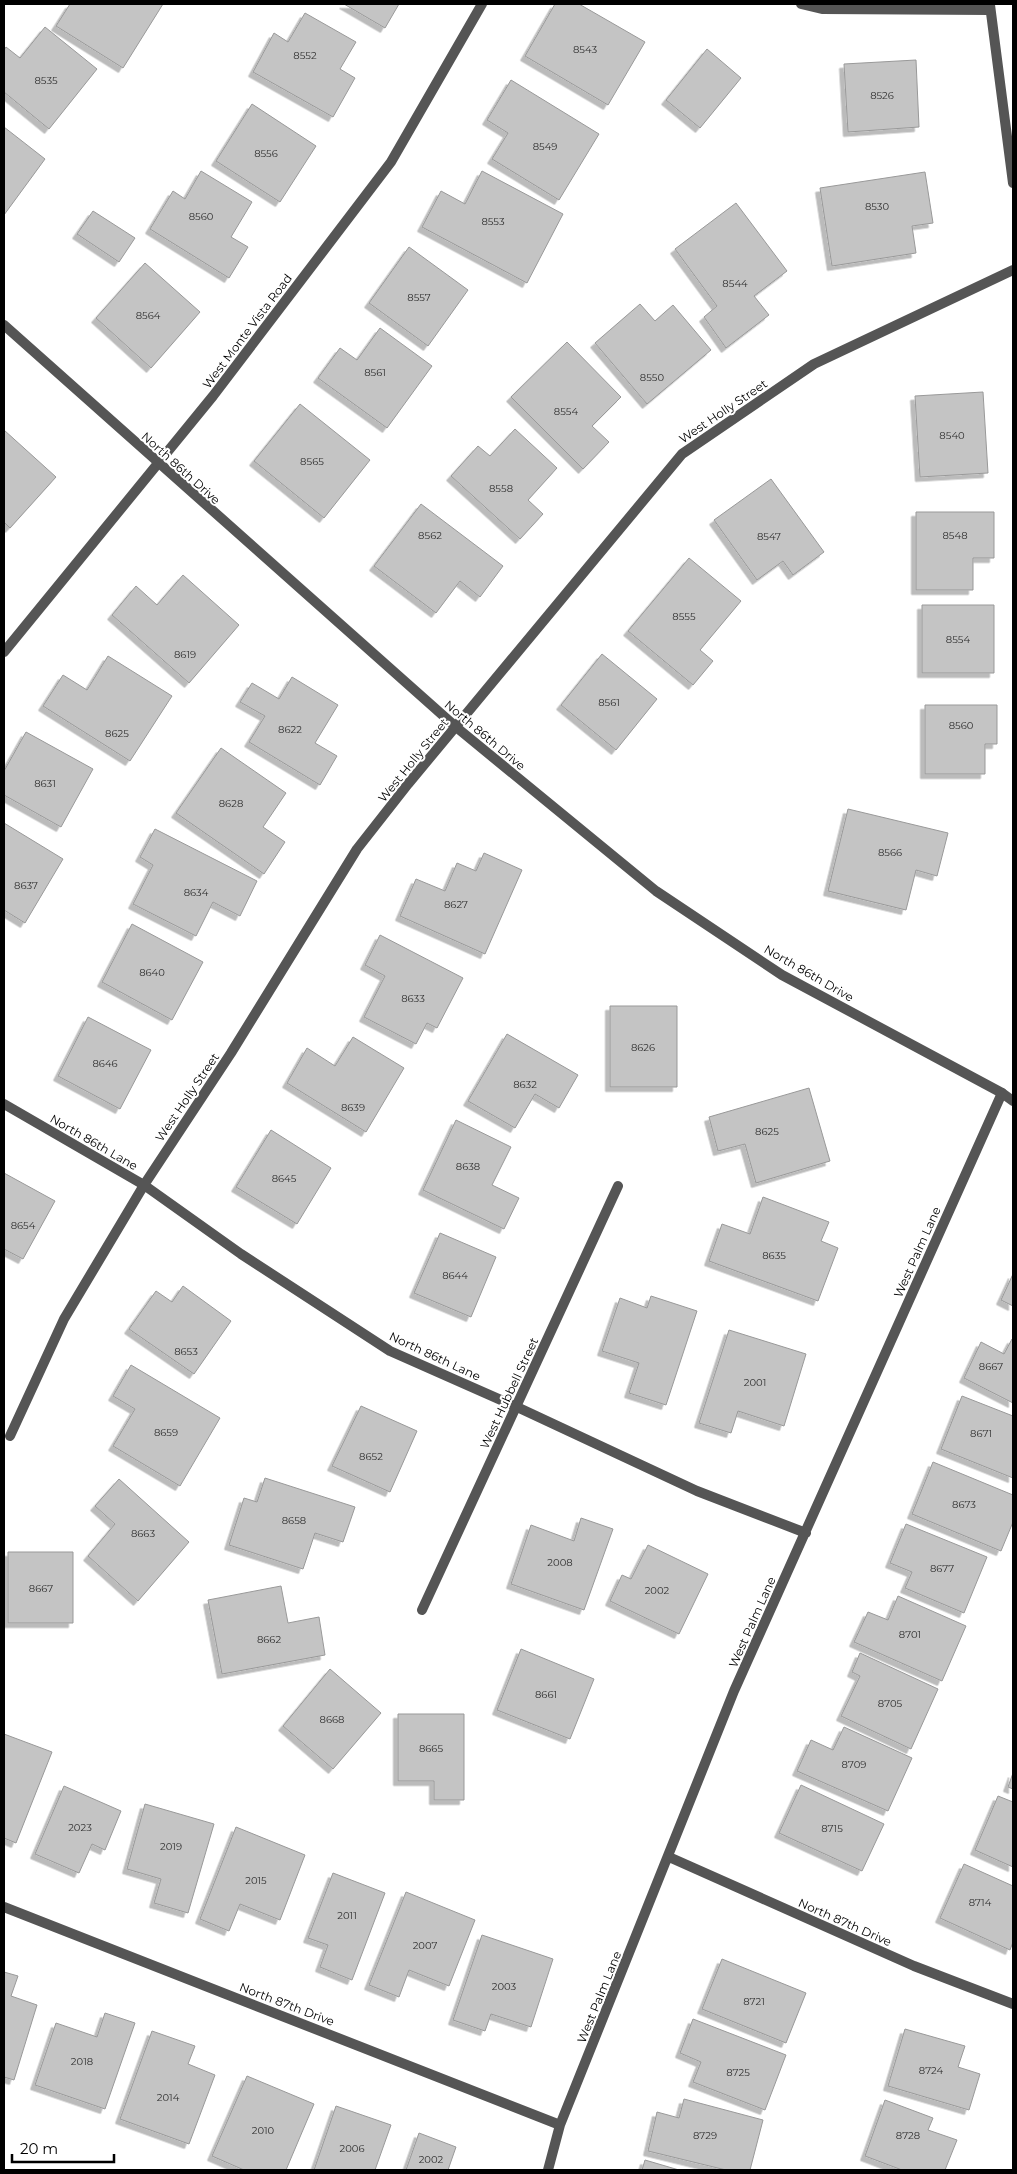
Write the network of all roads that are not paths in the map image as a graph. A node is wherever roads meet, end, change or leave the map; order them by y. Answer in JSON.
{"nodes":[{"id":1,"x":482,"y":4,"type":"edge"},
{"id":2,"x":801,"y":4,"type":"edge"},
{"id":3,"x":990,"y":7,"type":"edge"},
{"id":4,"x":1013,"y":183,"type":"edge"},
{"id":5,"x":1013,"y":270,"type":"edge"},
{"id":6,"x":4,"y":325,"type":"edge"},
{"id":7,"x":158,"y":463,"type":"junction"},
{"id":8,"x":4,"y":652,"type":"edge"},
{"id":9,"x":456,"y":727,"type":"junction"},
{"id":10,"x":1002,"y":1092,"type":"junction"},
{"id":11,"x":1013,"y":1093,"type":"edge"},
{"id":12,"x":1013,"y":1101,"type":"edge"},
{"id":13,"x":4,"y":1104,"type":"edge"},
{"id":14,"x":144,"y":1185,"type":"junction"},
{"id":15,"x":618,"y":1186,"type":"dead end"},
{"id":16,"x":517,"y":1407,"type":"junction"},
{"id":17,"x":10,"y":1436,"type":"dead end"},
{"id":18,"x":806,"y":1533,"type":"junction"},
{"id":19,"x":422,"y":1610,"type":"dead end"},
{"id":20,"x":669,"y":1857,"type":"junction"},
{"id":21,"x":4,"y":1907,"type":"edge"},
{"id":22,"x":1013,"y":2004,"type":"edge"},
{"id":23,"x":560,"y":2125,"type":"junction"},
{"id":24,"x":548,"y":2170,"type":"edge"}],
"edges":[{"from":1,"to":7,"type":"street","name":"West Monte Vista Road"},
{"from":2,"to":3,"type":"street"},
{"from":3,"to":4,"type":"street"},
{"from":5,"to":9,"type":"street","name":"West Holly Street"},
{"from":6,"to":7,"type":"street","name":"North 86th Drive"},
{"from":7,"to":8,"type":"street","name":"West Monte Vista Road"},
{"from":7,"to":9,"type":"street","name":"North 86th Drive"},
{"from":9,"to":10,"type":"street","name":"North 86th Drive"},
{"from":9,"to":14,"type":"street","name":"West Holly Street"},
{"from":10,"to":11,"type":"street","name":"North 86th Drive"},
{"from":10,"to":12,"type":"street","name":"North 86th Drive"},
{"from":10,"to":18,"type":"street","name":"West Palm Lane"},
{"from":13,"to":14,"type":"street","name":"North 86th Lane"},
{"from":14,"to":16,"type":"street","name":"North 86th Lane"},
{"from":14,"to":17,"type":"street","name":"West Holly Street"},
{"from":15,"to":16,"type":"street","name":"West Hubbell Street"},
{"from":16,"to":18,"type":"street","name":"North 86th Lane"},
{"from":16,"to":19,"type":"street","name":"West Hubbell Street"},
{"from":18,"to":20,"type":"street","name":"West Palm Lane"},
{"from":20,"to":22,"type":"street","name":"North 87th Drive"},
{"from":20,"to":23,"type":"street","name":"West Palm Lane"},
{"from":21,"to":23,"type":"street","name":"North 87th Drive"},
{"from":23,"to":24,"type":"street","name":"West Palm Lane"}]}
